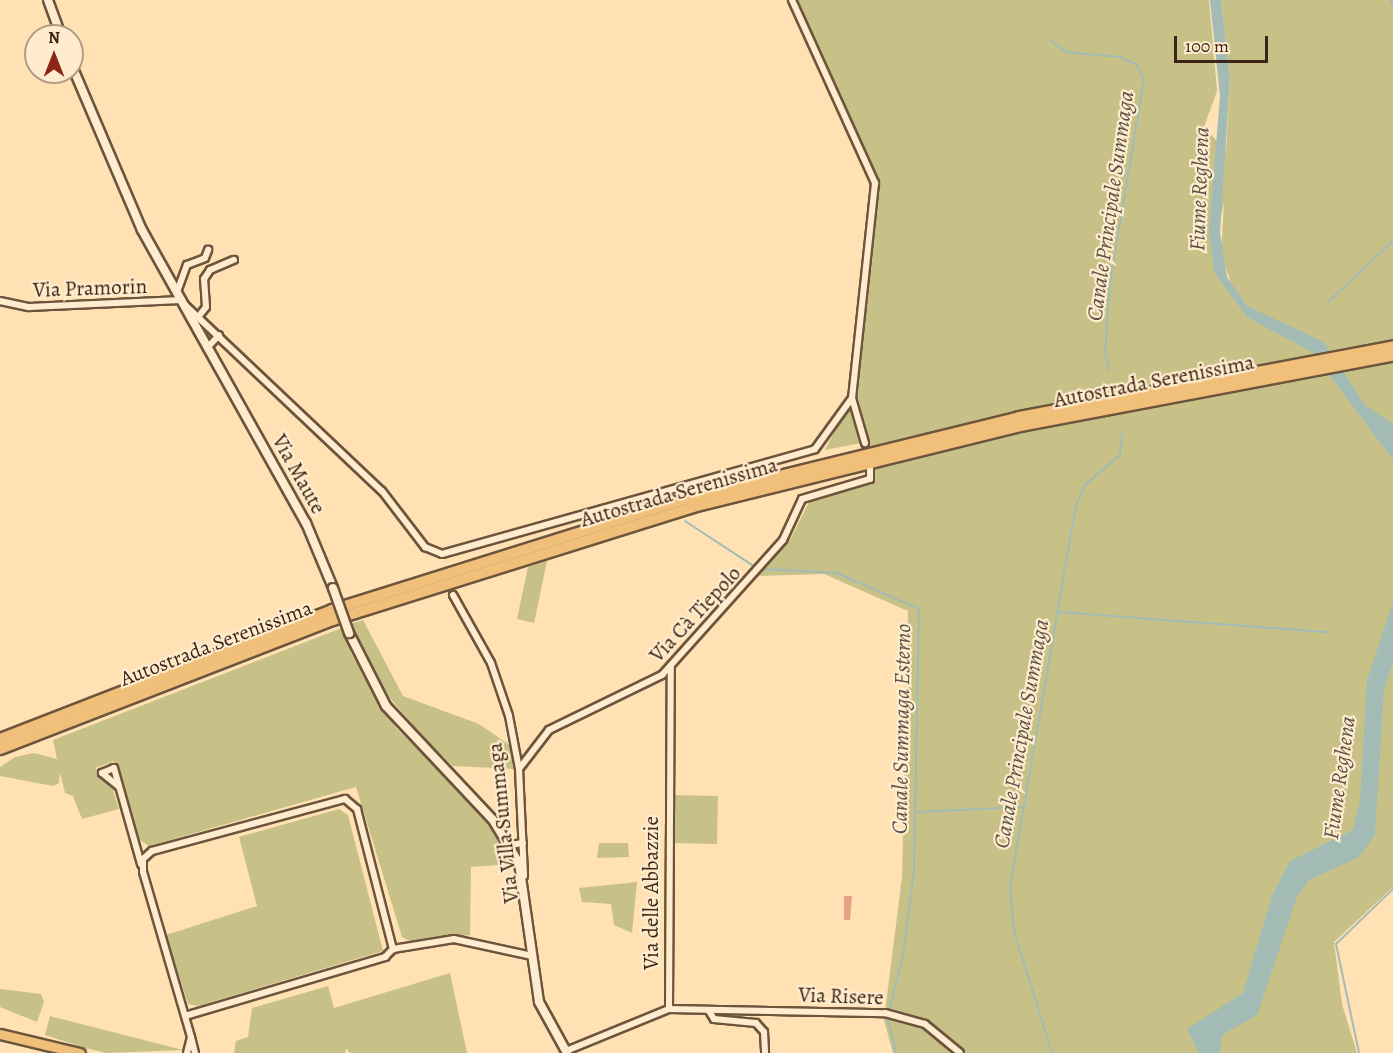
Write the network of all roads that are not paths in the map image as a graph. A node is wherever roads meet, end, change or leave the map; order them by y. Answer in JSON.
{"nodes":[{"id":1,"x":48,"y":0,"type":"edge"},
{"id":2,"x":792,"y":0,"type":"edge"},
{"id":3,"x":57,"y":24,"type":"edge"},
{"id":4,"x":80,"y":84,"type":"edge"},
{"id":5,"x":208,"y":250,"type":"dead end"},
{"id":6,"x":234,"y":260,"type":"dead end"},
{"id":7,"x":181,"y":299,"type":"junction"},
{"id":8,"x":0,"y":301,"type":"edge"},
{"id":9,"x":199,"y":316,"type":"junction"},
{"id":10,"x":219,"y":335,"type":"junction"},
{"id":11,"x":1393,"y":346,"type":"edge"},
{"id":12,"x":208,"y":347,"type":"junction"},
{"id":13,"x":1362,"y":356,"type":"junction"},
{"id":14,"x":1393,"y":356,"type":"edge"},
{"id":15,"x":1293,"y":369,"type":"junction"},
{"id":16,"x":852,"y":398,"type":"junction"},
{"id":17,"x":865,"y":443,"type":"dead end"},
{"id":18,"x":870,"y":467,"type":"dead end"},
{"id":19,"x":453,"y":595,"type":"dead end"},
{"id":20,"x":671,"y":665,"type":"junction"},
{"id":21,"x":0,"y":739,"type":"edge"},
{"id":22,"x":0,"y":749,"type":"edge"},
{"id":23,"x":519,"y":769,"type":"junction"},
{"id":24,"x":119,"y":787,"type":"dead end"},
{"id":25,"x":523,"y":843,"type":"junction"},
{"id":26,"x":510,"y":845,"type":"junction"},
{"id":27,"x":141,"y":864,"type":"junction"},
{"id":28,"x":524,"y":876,"type":"junction"},
{"id":29,"x":393,"y":949,"type":"junction"},
{"id":30,"x":532,"y":956,"type":"junction"},
{"id":31,"x":669,"y":1010,"type":"junction"},
{"id":32,"x":709,"y":1011,"type":"junction"},
{"id":33,"x":185,"y":1016,"type":"junction"},
{"id":34,"x":0,"y":1034,"type":"edge"},
{"id":35,"x":191,"y":1037,"type":"junction"},
{"id":36,"x":0,"y":1040,"type":"edge"},
{"id":37,"x":567,"y":1052,"type":"edge"},
{"id":38,"x":56,"y":1053,"type":"edge"},
{"id":39,"x":80,"y":1053,"type":"edge"},
{"id":40,"x":187,"y":1053,"type":"edge"},
{"id":41,"x":195,"y":1053,"type":"edge"},
{"id":42,"x":765,"y":1053,"type":"edge"},
{"id":43,"x":960,"y":1053,"type":"edge"}],
"edges":[{"from":1,"to":3,"type":"street"},
{"from":2,"to":16,"type":"street"},
{"from":4,"to":7,"type":"street","name":"Via Maute"},
{"from":5,"to":7,"type":"street"},
{"from":6,"to":9,"type":"street"},
{"from":7,"to":8,"type":"street","name":"Via Pramorin"},
{"from":7,"to":9,"type":"street"},
{"from":7,"to":12,"type":"street","name":"Via Maute"},
{"from":9,"to":10,"type":"street"},
{"from":10,"to":12,"type":"street"},
{"from":10,"to":16,"type":"street"},
{"from":11,"to":13,"type":"highway","name":"Autostrada Serenissima"},
{"from":12,"to":26,"type":"street","name":"Via Maute","bridge":true},
{"from":13,"to":14,"type":"highway","name":"Autostrada Serenissima"},
{"from":13,"to":15,"type":"highway","name":"Autostrada Serenissima"},
{"from":15,"to":21,"type":"highway","name":"Autostrada Serenissima"},
{"from":15,"to":22,"type":"highway","name":"Autostrada Serenissima"},
{"from":16,"to":17,"type":"street"},
{"from":18,"to":20,"type":"street","name":"Via Cà Tiepolo"},
{"from":19,"to":23,"type":"street","name":"Via Villa Summaga"},
{"from":20,"to":23,"type":"street","name":"Via Cà Tiepolo"},
{"from":20,"to":31,"type":"street","name":"Via delle Abbazzie"},
{"from":23,"to":25,"type":"street","name":"Via Villa Summaga"},
{"from":24,"to":27,"type":"street"},
{"from":25,"to":26,"type":"street"},
{"from":25,"to":28,"type":"street","name":"Via Villa Summaga"},
{"from":26,"to":28,"type":"street","name":"Via Maute"},
{"from":27,"to":29,"type":"street"},
{"from":27,"to":33,"type":"street"},
{"from":28,"to":30,"type":"street","name":"Via Villa Summaga"},
{"from":29,"to":30,"type":"street"},
{"from":29,"to":33,"type":"street"},
{"from":30,"to":37,"type":"street","name":"Via Villa Summaga"},
{"from":31,"to":32,"type":"street","name":"Via Risere"},
{"from":31,"to":37,"type":"street"},
{"from":32,"to":42,"type":"street","name":"Via Risere"},
{"from":32,"to":43,"type":"street","name":"Via Risere"},
{"from":33,"to":35,"type":"street"},
{"from":34,"to":39,"type":"main road"},
{"from":35,"to":40,"type":"street"},
{"from":35,"to":41,"type":"street"},
{"from":36,"to":38,"type":"main road"}]}
